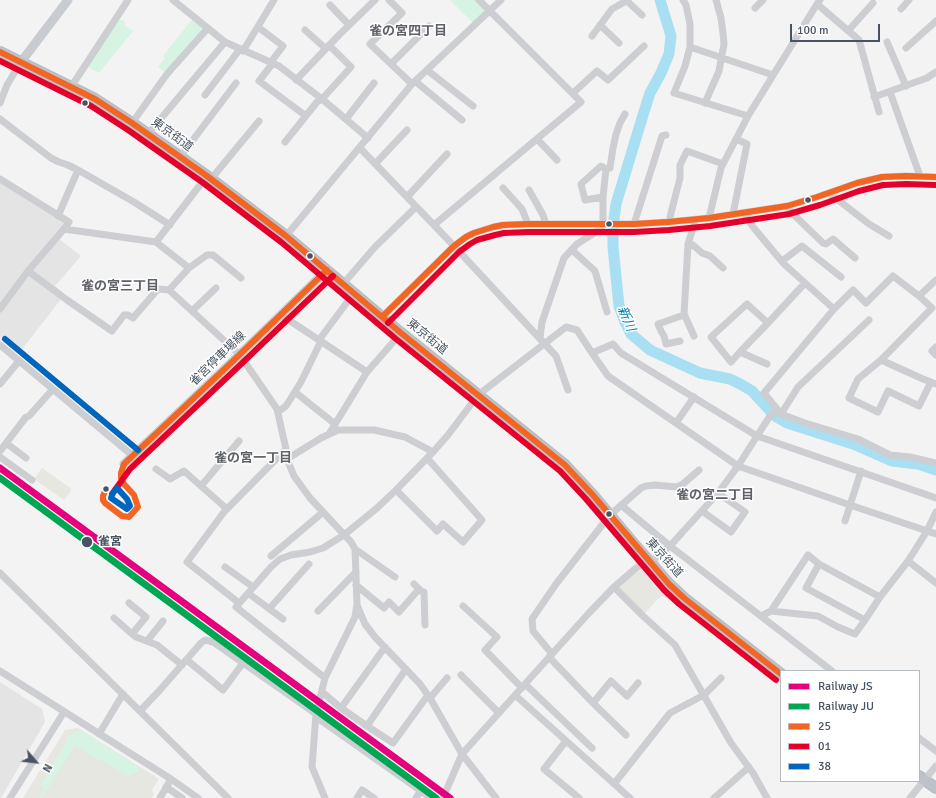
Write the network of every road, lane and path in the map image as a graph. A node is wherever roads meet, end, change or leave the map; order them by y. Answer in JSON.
{"nodes":[{"id":1,"x":68,"y":0,"type":"edge"},
{"id":2,"x":128,"y":0,"type":"edge"},
{"id":3,"x":173,"y":0,"type":"edge"},
{"id":4,"x":274,"y":0,"type":"edge"},
{"id":5,"x":374,"y":0,"type":"edge"},
{"id":6,"x":389,"y":0,"type":"edge"},
{"id":7,"x":479,"y":0,"type":"edge"},
{"id":8,"x":501,"y":0,"type":"edge"},
{"id":9,"x":627,"y":0,"type":"edge"},
{"id":10,"x":683,"y":0,"type":"edge"},
{"id":11,"x":716,"y":0,"type":"edge"},
{"id":12,"x":762,"y":0,"type":"edge"},
{"id":13,"x":908,"y":0,"type":"edge"},
{"id":14,"x":818,"y":2,"type":"edge"},
{"id":15,"x":873,"y":3,"type":"dead end"},
{"id":16,"x":330,"y":5,"type":"dead end"},
{"id":17,"x":754,"y":8,"type":"dead end"},
{"id":18,"x":901,"y":9,"type":"dead end"},
{"id":19,"x":490,"y":11,"type":"junction"},
{"id":20,"x":642,"y":16,"type":"dead end"},
{"id":21,"x":936,"y":21,"type":"edge"},
{"id":22,"x":349,"y":25,"type":"junction"},
{"id":23,"x":600,"y":25,"type":"junction"},
{"id":24,"x":429,"y":26,"type":"dead end"},
{"id":25,"x":258,"y":27,"type":"junction"},
{"id":26,"x":208,"y":28,"type":"junction"},
{"id":27,"x":305,"y":30,"type":"dead end"},
{"id":28,"x":848,"y":31,"type":"junction"},
{"id":29,"x":592,"y":36,"type":"dead end"},
{"id":30,"x":225,"y":42,"type":"junction"},
{"id":31,"x":887,"y":42,"type":"dead end"},
{"id":32,"x":619,"y":43,"type":"dead end"},
{"id":33,"x":644,"y":46,"type":"dead end"},
{"id":34,"x":327,"y":47,"type":"junction"},
{"id":35,"x":690,"y":47,"type":"junction"},
{"id":36,"x":906,"y":48,"type":"dead end"},
{"id":37,"x":242,"y":50,"type":"junction"},
{"id":38,"x":0,"y":52,"type":"edge"},
{"id":39,"x":721,"y":58,"type":"junction"},
{"id":40,"x":21,"y":62,"type":"junction"},
{"id":41,"x":272,"y":63,"type":"junction"},
{"id":42,"x":391,"y":64,"type":"junction"},
{"id":43,"x":427,"y":70,"type":"junction"},
{"id":44,"x":936,"y":72,"type":"edge"},
{"id":45,"x":773,"y":75,"type":"junction"},
{"id":46,"x":296,"y":80,"type":"junction"},
{"id":47,"x":236,"y":83,"type":"dead end"},
{"id":48,"x":374,"y":83,"type":"dead end"},
{"id":49,"x":413,"y":83,"type":"junction"},
{"id":50,"x":906,"y":86,"type":"junction"},
{"id":51,"x":71,"y":87,"type":"junction"},
{"id":52,"x":890,"y":92,"type":"junction"},
{"id":53,"x":573,"y":93,"type":"junction"},
{"id":54,"x":205,"y":96,"type":"dead end"},
{"id":55,"x":874,"y":97,"type":"junction"},
{"id":56,"x":322,"y":99,"type":"junction"},
{"id":57,"x":0,"y":103,"type":"edge"},
{"id":58,"x":704,"y":103,"type":"junction"},
{"id":59,"x":473,"y":106,"type":"dead end"},
{"id":60,"x":879,"y":112,"type":"dead end"},
{"id":61,"x":625,"y":114,"type":"dead end"},
{"id":62,"x":306,"y":116,"type":"junction"},
{"id":63,"x":748,"y":116,"type":"junction"},
{"id":64,"x":0,"y":119,"type":"edge"},
{"id":65,"x":346,"y":119,"type":"junction"},
{"id":66,"x":462,"y":120,"type":"dead end"},
{"id":67,"x":259,"y":121,"type":"dead end"},
{"id":68,"x":132,"y":122,"type":"junction"},
{"id":69,"x":407,"y":130,"type":"dead end"},
{"id":70,"x":148,"y":134,"type":"junction"},
{"id":71,"x":666,"y":135,"type":"dead end"},
{"id":72,"x":368,"y":138,"type":"junction"},
{"id":73,"x":537,"y":139,"type":"junction"},
{"id":74,"x":736,"y":139,"type":"junction"},
{"id":75,"x":285,"y":142,"type":"dead end"},
{"id":76,"x":360,"y":148,"type":"junction"},
{"id":77,"x":447,"y":154,"type":"dead end"},
{"id":78,"x":180,"y":157,"type":"junction"},
{"id":79,"x":557,"y":160,"type":"dead end"},
{"id":80,"x":375,"y":164,"type":"junction"},
{"id":81,"x":723,"y":164,"type":"junction"},
{"id":82,"x":606,"y":169,"type":"junction"},
{"id":83,"x":78,"y":170,"type":"junction"},
{"id":84,"x":920,"y":176,"type":"junction"},
{"id":85,"x":209,"y":177,"type":"junction"},
{"id":86,"x":936,"y":177,"type":"edge"},
{"id":87,"x":0,"y":179,"type":"edge"},
{"id":88,"x":503,"y":188,"type":"dead end"},
{"id":89,"x":529,"y":190,"type":"dead end"},
{"id":90,"x":829,"y":193,"type":"junction"},
{"id":91,"x":407,"y":197,"type":"junction"},
{"id":92,"x":604,"y":198,"type":"junction"},
{"id":93,"x":788,"y":206,"type":"junction"},
{"id":94,"x":416,"y":207,"type":"junction"},
{"id":95,"x":744,"y":213,"type":"junction"},
{"id":96,"x":733,"y":214,"type":"junction"},
{"id":97,"x":58,"y":216,"type":"junction"},
{"id":98,"x":709,"y":218,"type":"junction"},
{"id":99,"x":696,"y":219,"type":"junction"},
{"id":100,"x":670,"y":222,"type":"junction"},
{"id":101,"x":607,"y":223,"type":"junction"},
{"id":102,"x":528,"y":224,"type":"junction"},
{"id":103,"x":546,"y":224,"type":"junction"},
{"id":104,"x":634,"y":224,"type":"junction"},
{"id":105,"x":170,"y":225,"type":"junction"},
{"id":106,"x":434,"y":225,"type":"junction"},
{"id":107,"x":64,"y":229,"type":"junction"},
{"id":108,"x":286,"y":236,"type":"junction"},
{"id":109,"x":889,"y":236,"type":"dead end"},
{"id":110,"x":156,"y":242,"type":"junction"},
{"id":111,"x":454,"y":246,"type":"junction"},
{"id":112,"x":688,"y":247,"type":"junction"},
{"id":113,"x":572,"y":250,"type":"junction"},
{"id":114,"x":855,"y":258,"type":"dead end"},
{"id":115,"x":782,"y":261,"type":"junction"},
{"id":116,"x":189,"y":268,"type":"junction"},
{"id":117,"x":723,"y":268,"type":"dead end"},
{"id":118,"x":327,"y":270,"type":"junction"},
{"id":119,"x":28,"y":271,"type":"junction"},
{"id":120,"x":841,"y":277,"type":"dead end"},
{"id":121,"x":240,"y":278,"type":"dead end"},
{"id":122,"x":936,"y":280,"type":"edge"},
{"id":123,"x":805,"y":283,"type":"junction"},
{"id":124,"x":343,"y":284,"type":"junction"},
{"id":125,"x":216,"y":288,"type":"dead end"},
{"id":126,"x":169,"y":290,"type":"junction"},
{"id":127,"x":354,"y":293,"type":"junction"},
{"id":128,"x":919,"y":296,"type":"junction"},
{"id":129,"x":0,"y":309,"type":"edge"},
{"id":130,"x":834,"y":309,"type":"junction"},
{"id":131,"x":192,"y":311,"type":"junction"},
{"id":132,"x":607,"y":312,"type":"dead end"},
{"id":133,"x":281,"y":315,"type":"junction"},
{"id":134,"x":684,"y":315,"type":"junction"},
{"id":135,"x":382,"y":317,"type":"junction"},
{"id":136,"x":869,"y":320,"type":"dead end"},
{"id":137,"x":768,"y":323,"type":"junction"},
{"id":138,"x":400,"y":333,"type":"junction"},
{"id":139,"x":694,"y":336,"type":"dead end"},
{"id":140,"x":540,"y":338,"type":"junction"},
{"id":141,"x":320,"y":340,"type":"junction"},
{"id":142,"x":680,"y":341,"type":"dead end"},
{"id":143,"x":545,"y":344,"type":"junction"},
{"id":144,"x":0,"y":345,"type":"edge"},
{"id":145,"x":936,"y":347,"type":"edge"},
{"id":146,"x":740,"y":352,"type":"junction"},
{"id":147,"x":592,"y":353,"type":"junction"},
{"id":148,"x":240,"y":355,"type":"junction"},
{"id":149,"x":936,"y":355,"type":"edge"},
{"id":150,"x":880,"y":360,"type":"junction"},
{"id":151,"x":19,"y":361,"type":"junction"},
{"id":152,"x":767,"y":364,"type":"dead end"},
{"id":153,"x":366,"y":372,"type":"junction"},
{"id":154,"x":933,"y":383,"type":"edge"},
{"id":155,"x":0,"y":384,"type":"edge"},
{"id":156,"x":53,"y":389,"type":"junction"},
{"id":157,"x":568,"y":390,"type":"dead end"},
{"id":158,"x":295,"y":392,"type":"junction"},
{"id":159,"x":478,"y":395,"type":"junction"},
{"id":160,"x":694,"y":397,"type":"junction"},
{"id":161,"x":278,"y":412,"type":"junction"},
{"id":162,"x":776,"y":413,"type":"junction"},
{"id":163,"x":676,"y":423,"type":"junction"},
{"id":164,"x":335,"y":424,"type":"junction"},
{"id":165,"x":329,"y":434,"type":"junction"},
{"id":166,"x":757,"y":436,"type":"junction"},
{"id":167,"x":239,"y":441,"type":"dead end"},
{"id":168,"x":2,"y":446,"type":"edge"},
{"id":169,"x":286,"y":449,"type":"junction"},
{"id":170,"x":434,"y":452,"type":"junction"},
{"id":171,"x":133,"y":456,"type":"junction"},
{"id":172,"x":0,"y":457,"type":"edge"},
{"id":173,"x":26,"y":458,"type":"dead end"},
{"id":174,"x":427,"y":458,"type":"junction"},
{"id":175,"x":287,"y":459,"type":"junction"},
{"id":176,"x":936,"y":463,"type":"edge"},
{"id":177,"x":124,"y":464,"type":"dead end"},
{"id":178,"x":738,"y":466,"type":"junction"},
{"id":179,"x":156,"y":469,"type":"dead end"},
{"id":180,"x":699,"y":470,"type":"dead end"},
{"id":181,"x":861,"y":472,"type":"junction"},
{"id":182,"x":32,"y":480,"type":"dead end"},
{"id":183,"x":200,"y":486,"type":"junction"},
{"id":184,"x":396,"y":490,"type":"junction"},
{"id":185,"x":718,"y":493,"type":"junction"},
{"id":186,"x":936,"y":498,"type":"edge"},
{"id":187,"x":622,"y":505,"type":"junction"},
{"id":188,"x":850,"y":505,"type":"junction"},
{"id":189,"x":227,"y":509,"type":"junction"},
{"id":190,"x":702,"y":511,"type":"junction"},
{"id":191,"x":322,"y":512,"type":"junction"},
{"id":192,"x":936,"y":512,"type":"edge"},
{"id":193,"x":610,"y":515,"type":"junction"},
{"id":194,"x":845,"y":521,"type":"dead end"},
{"id":195,"x":927,"y":530,"type":"junction"},
{"id":196,"x":936,"y":534,"type":"edge"},
{"id":197,"x":344,"y":535,"type":"junction"},
{"id":198,"x":670,"y":546,"type":"junction"},
{"id":199,"x":355,"y":549,"type":"junction"},
{"id":200,"x":271,"y":556,"type":"dead end"},
{"id":201,"x":648,"y":561,"type":"junction"},
{"id":202,"x":908,"y":561,"type":"junction"},
{"id":203,"x":309,"y":564,"type":"dead end"},
{"id":204,"x":819,"y":564,"type":"junction"},
{"id":205,"x":225,"y":567,"type":"dead end"},
{"id":206,"x":356,"y":572,"type":"junction"},
{"id":207,"x":0,"y":573,"type":"edge"},
{"id":208,"x":395,"y":577,"type":"dead end"},
{"id":209,"x":936,"y":583,"type":"edge"},
{"id":210,"x":356,"y":585,"type":"junction"},
{"id":211,"x":253,"y":587,"type":"junction"},
{"id":212,"x":614,"y":587,"type":"junction"},
{"id":213,"x":248,"y":593,"type":"junction"},
{"id":214,"x":880,"y":596,"type":"junction"},
{"id":215,"x":129,"y":603,"type":"dead end"},
{"id":216,"x":238,"y":603,"type":"junction"},
{"id":217,"x":357,"y":604,"type":"junction"},
{"id":218,"x":463,"y":606,"type":"dead end"},
{"id":219,"x":269,"y":609,"type":"junction"},
{"id":220,"x":318,"y":611,"type":"dead end"},
{"id":221,"x":770,"y":611,"type":"junction"},
{"id":222,"x":762,"y":616,"type":"junction"},
{"id":223,"x":114,"y":618,"type":"dead end"},
{"id":224,"x":283,"y":619,"type":"dead end"},
{"id":225,"x":865,"y":620,"type":"junction"},
{"id":226,"x":163,"y":621,"type":"dead end"},
{"id":227,"x":425,"y":625,"type":"dead end"},
{"id":228,"x":132,"y":634,"type":"junction"},
{"id":229,"x":147,"y":641,"type":"junction"},
{"id":230,"x":385,"y":647,"type":"junction"},
{"id":231,"x":551,"y":656,"type":"junction"},
{"id":232,"x":184,"y":663,"type":"junction"},
{"id":233,"x":243,"y":663,"type":"junction"},
{"id":234,"x":406,"y":669,"type":"junction"},
{"id":235,"x":831,"y":670,"type":"edge"},
{"id":236,"x":0,"y":672,"type":"edge"},
{"id":237,"x":780,"y":673,"type":"edge"},
{"id":238,"x":461,"y":675,"type":"dead end"},
{"id":239,"x":325,"y":678,"type":"junction"},
{"id":240,"x":447,"y":678,"type":"dead end"},
{"id":241,"x":721,"y":678,"type":"dead end"},
{"id":242,"x":638,"y":683,"type":"dead end"},
{"id":243,"x":523,"y":686,"type":"junction"},
{"id":244,"x":322,"y":692,"type":"junction"},
{"id":245,"x":124,"y":694,"type":"junction"},
{"id":246,"x":515,"y":695,"type":"junction"},
{"id":247,"x":704,"y":696,"type":"junction"},
{"id":248,"x":429,"y":697,"type":"junction"},
{"id":249,"x":592,"y":703,"type":"junction"},
{"id":250,"x":341,"y":708,"type":"junction"},
{"id":251,"x":140,"y":711,"type":"junction"},
{"id":252,"x":64,"y":712,"type":"junction"},
{"id":253,"x":499,"y":713,"type":"junction"},
{"id":254,"x":316,"y":716,"type":"junction"},
{"id":255,"x":367,"y":726,"type":"junction"},
{"id":256,"x":99,"y":734,"type":"junction"},
{"id":257,"x":626,"y":735,"type":"dead end"},
{"id":258,"x":920,"y":739,"type":"edge"},
{"id":259,"x":566,"y":741,"type":"junction"},
{"id":260,"x":592,"y":748,"type":"dead end"},
{"id":261,"x":936,"y":751,"type":"edge"},
{"id":262,"x":462,"y":754,"type":"junction"},
{"id":263,"x":936,"y":766,"type":"edge"},
{"id":264,"x":749,"y":768,"type":"junction"},
{"id":265,"x":922,"y":778,"type":"edge"},
{"id":266,"x":171,"y":779,"type":"junction"},
{"id":267,"x":920,"y":782,"type":"edge"},
{"id":268,"x":614,"y":784,"type":"junction"},
{"id":269,"x":166,"y":787,"type":"junction"},
{"id":270,"x":936,"y":788,"type":"edge"},
{"id":271,"x":420,"y":790,"type":"junction"},
{"id":272,"x":10,"y":798,"type":"edge"},
{"id":273,"x":160,"y":798,"type":"edge"},
{"id":274,"x":182,"y":798,"type":"edge"},
{"id":275,"x":198,"y":798,"type":"edge"},
{"id":276,"x":228,"y":798,"type":"edge"},
{"id":277,"x":325,"y":798,"type":"edge"},
{"id":278,"x":357,"y":798,"type":"edge"},
{"id":279,"x":374,"y":798,"type":"edge"},
{"id":280,"x":416,"y":798,"type":"edge"},
{"id":281,"x":431,"y":798,"type":"edge"},
{"id":282,"x":443,"y":798,"type":"edge"},
{"id":283,"x":496,"y":798,"type":"edge"},
{"id":284,"x":579,"y":798,"type":"edge"},
{"id":285,"x":630,"y":798,"type":"edge"},
{"id":286,"x":714,"y":798,"type":"edge"},
{"id":287,"x":767,"y":798,"type":"edge"},
{"id":288,"x":910,"y":798,"type":"edge"}],
"edges":[{"from":1,"to":40,"type":"main road"},
{"from":2,"to":51,"type":"street"},
{"from":3,"to":26,"type":"street"},
{"from":4,"to":25,"type":"street"},
{"from":5,"to":22,"type":"street"},
{"from":6,"to":42,"type":"street"},
{"from":7,"to":19,"type":"street"},
{"from":8,"to":19,"type":"street"},
{"from":9,"to":20,"type":"street"},
{"from":9,"to":23,"type":"street"},
{"from":10,"to":35,"type":"street"},
{"from":11,"to":39,"type":"street"},
{"from":12,"to":17,"type":"street"},
{"from":13,"to":18,"type":"street"},
{"from":14,"to":28,"type":"street"},
{"from":14,"to":45,"type":"street"},
{"from":15,"to":28,"type":"street"},
{"from":16,"to":22,"type":"street"},
{"from":19,"to":43,"type":"street"},
{"from":19,"to":53,"type":"street"},
{"from":21,"to":36,"type":"street"},
{"from":22,"to":34,"type":"street"},
{"from":23,"to":29,"type":"street"},
{"from":23,"to":32,"type":"street"},
{"from":24,"to":42,"type":"street"},
{"from":25,"to":37,"type":"street"},
{"from":25,"to":41,"type":"street"},
{"from":26,"to":30,"type":"street"},
{"from":26,"to":68,"type":"street"},
{"from":27,"to":34,"type":"street"},
{"from":28,"to":55,"type":"street"},
{"from":30,"to":37,"type":"street"},
{"from":30,"to":70,"type":"street"},
{"from":31,"to":50,"type":"street"},
{"from":33,"to":53,"type":"street"},
{"from":34,"to":46,"type":"street"},
{"from":34,"to":56,"type":"street"},
{"from":35,"to":39,"type":"street"},
{"from":35,"to":58,"type":"street"},
{"from":37,"to":41,"type":"street"},
{"from":37,"to":54,"type":"street"},
{"from":38,"to":40,"type":"highway","name":"東京街道"},
{"from":39,"to":45,"type":"street"},
{"from":39,"to":58,"type":"street"},
{"from":40,"to":51,"type":"highway","name":"東京街道"},
{"from":40,"to":57,"type":"street"},
{"from":41,"to":46,"type":"street"},
{"from":41,"to":62,"type":"street"},
{"from":42,"to":49,"type":"street"},
{"from":43,"to":49,"type":"street"},
{"from":43,"to":59,"type":"street"},
{"from":44,"to":50,"type":"street"},
{"from":45,"to":63,"type":"street"},
{"from":46,"to":56,"type":"street"},
{"from":47,"to":78,"type":"street"},
{"from":48,"to":65,"type":"street"},
{"from":49,"to":66,"type":"street"},
{"from":49,"to":72,"type":"street"},
{"from":50,"to":52,"type":"street"},
{"from":51,"to":68,"type":"highway","name":"東京街道"},
{"from":52,"to":55,"type":"street"},
{"from":52,"to":84,"type":"street"},
{"from":53,"to":73,"type":"street"},
{"from":55,"to":60,"type":"street"},
{"from":56,"to":62,"type":"street"},
{"from":56,"to":65,"type":"street"},
{"from":58,"to":63,"type":"street"},
{"from":61,"to":82,"type":"street"},
{"from":62,"to":75,"type":"street"},
{"from":63,"to":74,"type":"street"},
{"from":64,"to":83,"type":"street"},
{"from":65,"to":72,"type":"street"},
{"from":67,"to":85,"type":"street"},
{"from":68,"to":70,"type":"highway","name":"東京街道"},
{"from":69,"to":80,"type":"street"},
{"from":70,"to":78,"type":"highway","name":"東京街道"},
{"from":71,"to":104,"type":"street"},
{"from":72,"to":76,"type":"street"},
{"from":73,"to":79,"type":"street"},
{"from":73,"to":106,"type":"street"},
{"from":74,"to":81,"type":"street"},
{"from":74,"to":96,"type":"street"},
{"from":76,"to":80,"type":"street"},
{"from":76,"to":108,"type":"street"},
{"from":77,"to":91,"type":"street"},
{"from":78,"to":85,"type":"highway","name":"東京街道"},
{"from":80,"to":91,"type":"street"},
{"from":81,"to":98,"type":"street"},
{"from":81,"to":100,"type":"street"},
{"from":82,"to":92,"type":"street"},
{"from":82,"to":92,"type":"street"},
{"from":83,"to":97,"type":"street"},
{"from":83,"to":105,"type":"street"},
{"from":84,"to":86,"type":"street"},
{"from":84,"to":90,"type":"street"},
{"from":85,"to":105,"type":"street"},
{"from":85,"to":108,"type":"highway","name":"東京街道"},
{"from":87,"to":97,"type":"street"},
{"from":88,"to":102,"type":"street"},
{"from":89,"to":103,"type":"street"},
{"from":90,"to":93,"type":"street"},
{"from":90,"to":109,"type":"street"},
{"from":91,"to":94,"type":"street"},
{"from":92,"to":101,"type":"street"},
{"from":93,"to":95,"type":"street"},
{"from":93,"to":114,"type":"street"},
{"from":94,"to":106,"type":"street"},
{"from":94,"to":124,"type":"street"},
{"from":95,"to":96,"type":"street"},
{"from":95,"to":115,"type":"street"},
{"from":96,"to":98,"type":"street"},
{"from":97,"to":107,"type":"street"},
{"from":98,"to":99,"type":"street"},
{"from":99,"to":100,"type":"street"},
{"from":99,"to":112,"type":"street"},
{"from":100,"to":104,"type":"street"},
{"from":101,"to":103,"type":"street"},
{"from":101,"to":104,"type":"street"},
{"from":101,"to":113,"type":"street"},
{"from":102,"to":103,"type":"street"},
{"from":102,"to":111,"type":"street"},
{"from":105,"to":110,"type":"street"},
{"from":106,"to":111,"type":"street"},
{"from":107,"to":110,"type":"street"},
{"from":107,"to":119,"type":"street"},
{"from":108,"to":118,"type":"highway","name":"東京街道"},
{"from":110,"to":116,"type":"street"},
{"from":111,"to":135,"type":"street"},
{"from":111,"to":140,"type":"street"},
{"from":112,"to":117,"type":"street"},
{"from":112,"to":134,"type":"street"},
{"from":113,"to":132,"type":"street"},
{"from":113,"to":140,"type":"street"},
{"from":115,"to":120,"type":"street"},
{"from":115,"to":123,"type":"street"},
{"from":116,"to":121,"type":"street"},
{"from":116,"to":126,"type":"street"},
{"from":118,"to":124,"type":"highway","name":"東京街道"},
{"from":118,"to":133,"type":"main road","name":"雀宮停車場線"},
{"from":119,"to":126,"type":"street"},
{"from":119,"to":129,"type":"street"},
{"from":122,"to":128,"type":"street"},
{"from":123,"to":130,"type":"street"},
{"from":123,"to":137,"type":"street"},
{"from":124,"to":127,"type":"highway","name":"東京街道"},
{"from":125,"to":131,"type":"street"},
{"from":126,"to":131,"type":"street"},
{"from":127,"to":135,"type":"highway","name":"東京街道"},
{"from":127,"to":141,"type":"street"},
{"from":128,"to":130,"type":"street"},
{"from":128,"to":150,"type":"street"},
{"from":130,"to":162,"type":"street"},
{"from":131,"to":148,"type":"street"},
{"from":133,"to":141,"type":"street"},
{"from":133,"to":148,"type":"main road","name":"雀宮停車場線"},
{"from":134,"to":139,"type":"street"},
{"from":134,"to":142,"type":"street"},
{"from":135,"to":138,"type":"highway","name":"東京街道"},
{"from":136,"to":162,"type":"street"},
{"from":137,"to":146,"type":"street"},
{"from":137,"to":146,"type":"street"},
{"from":138,"to":153,"type":"street"},
{"from":138,"to":159,"type":"highway","name":"東京街道"},
{"from":140,"to":143,"type":"street"},
{"from":141,"to":153,"type":"street"},
{"from":141,"to":158,"type":"street"},
{"from":143,"to":147,"type":"street"},
{"from":143,"to":157,"type":"street"},
{"from":143,"to":159,"type":"street"},
{"from":144,"to":151,"type":"street"},
{"from":145,"to":149,"type":"street"},
{"from":146,"to":152,"type":"street"},
{"from":147,"to":160,"type":"street"},
{"from":147,"to":163,"type":"street"},
{"from":148,"to":161,"type":"street"},
{"from":148,"to":171,"type":"main road","name":"雀宮停車場線"},
{"from":150,"to":154,"type":"street"},
{"from":150,"to":154,"type":"street"},
{"from":151,"to":155,"type":"street"},
{"from":151,"to":156,"type":"street"},
{"from":153,"to":164,"type":"street"},
{"from":156,"to":168,"type":"street"},
{"from":156,"to":171,"type":"street"},
{"from":158,"to":161,"type":"street"},
{"from":158,"to":164,"type":"street"},
{"from":159,"to":170,"type":"street"},
{"from":159,"to":193,"type":"highway","name":"東京街道"},
{"from":160,"to":163,"type":"street"},
{"from":160,"to":166,"type":"street"},
{"from":161,"to":169,"type":"street"},
{"from":162,"to":166,"type":"street"},
{"from":162,"to":176,"type":"street"},
{"from":163,"to":178,"type":"street"},
{"from":164,"to":165,"type":"street"},
{"from":165,"to":170,"type":"street"},
{"from":165,"to":175,"type":"street"},
{"from":166,"to":178,"type":"street"},
{"from":166,"to":181,"type":"street"},
{"from":167,"to":183,"type":"street"},
{"from":168,"to":173,"type":"street"},
{"from":169,"to":175,"type":"street"},
{"from":169,"to":189,"type":"street"},
{"from":170,"to":174,"type":"street"},
{"from":171,"to":177,"type":"main road","name":"雀宮停車場線"},
{"from":172,"to":182,"type":"street"},
{"from":174,"to":184,"type":"street"},
{"from":174,"to":184,"type":"street"},
{"from":175,"to":191,"type":"street"},
{"from":178,"to":185,"type":"street"},
{"from":178,"to":188,"type":"street"},
{"from":179,"to":183,"type":"street"},
{"from":180,"to":187,"type":"street"},
{"from":181,"to":186,"type":"street"},
{"from":181,"to":188,"type":"street"},
{"from":183,"to":189,"type":"street"},
{"from":184,"to":197,"type":"street"},
{"from":185,"to":190,"type":"street"},
{"from":185,"to":190,"type":"street"},
{"from":187,"to":193,"type":"street"},
{"from":187,"to":198,"type":"street"},
{"from":188,"to":194,"type":"street"},
{"from":188,"to":195,"type":"street"},
{"from":189,"to":216,"type":"street"},
{"from":190,"to":198,"type":"street"},
{"from":191,"to":197,"type":"street"},
{"from":191,"to":200,"type":"street"},
{"from":192,"to":195,"type":"street"},
{"from":193,"to":201,"type":"highway","name":"東京街道"},
{"from":193,"to":231,"type":"street"},
{"from":195,"to":196,"type":"street"},
{"from":195,"to":202,"type":"street"},
{"from":197,"to":199,"type":"street"},
{"from":197,"to":211,"type":"street"},
{"from":198,"to":201,"type":"street"},
{"from":198,"to":222,"type":"street"},
{"from":199,"to":206,"type":"street"},
{"from":199,"to":208,"type":"street"},
{"from":201,"to":212,"type":"street"},
{"from":201,"to":237,"type":"highway","name":"東京街道"},
{"from":202,"to":209,"type":"street"},
{"from":202,"to":214,"type":"street"},
{"from":203,"to":219,"type":"street"},
{"from":204,"to":214,"type":"street"},
{"from":204,"to":221,"type":"street"},
{"from":204,"to":225,"type":"street"},
{"from":205,"to":211,"type":"street"},
{"from":206,"to":210,"type":"street"},
{"from":206,"to":220,"type":"street"},
{"from":207,"to":245,"type":"street"},
{"from":210,"to":217,"type":"street"},
{"from":210,"to":227,"type":"street"},
{"from":211,"to":213,"type":"street"},
{"from":212,"to":231,"type":"street"},
{"from":212,"to":247,"type":"street"},
{"from":213,"to":216,"type":"street"},
{"from":213,"to":219,"type":"street"},
{"from":214,"to":225,"type":"street"},
{"from":215,"to":228,"type":"street"},
{"from":216,"to":239,"type":"street"},
{"from":217,"to":230,"type":"street"},
{"from":217,"to":239,"type":"street"},
{"from":218,"to":243,"type":"street"},
{"from":219,"to":224,"type":"street"},
{"from":221,"to":222,"type":"street"},
{"from":221,"to":225,"type":"street"},
{"from":222,"to":235,"type":"street"},
{"from":223,"to":228,"type":"street"},
{"from":226,"to":229,"type":"street"},
{"from":228,"to":229,"type":"street"},
{"from":229,"to":232,"type":"street"},
{"from":230,"to":234,"type":"street"},
{"from":230,"to":250,"type":"street"},
{"from":231,"to":243,"type":"street"},
{"from":231,"to":249,"type":"street"},
{"from":232,"to":233,"type":"street"},
{"from":232,"to":233,"type":"street"},
{"from":232,"to":251,"type":"street"},
{"from":233,"to":254,"type":"street"},
{"from":234,"to":248,"type":"street"},
{"from":234,"to":255,"type":"street"},
{"from":236,"to":252,"type":"street"},
{"from":238,"to":253,"type":"street"},
{"from":239,"to":244,"type":"street"},
{"from":240,"to":248,"type":"street"},
{"from":241,"to":247,"type":"street"},
{"from":242,"to":249,"type":"street"},
{"from":243,"to":246,"type":"street"},
{"from":243,"to":260,"type":"street"},
{"from":244,"to":250,"type":"street"},
{"from":244,"to":254,"type":"street"},
{"from":245,"to":251,"type":"street"},
{"from":245,"to":256,"type":"street"},
{"from":246,"to":253,"type":"street"},
{"from":246,"to":259,"type":"street"},
{"from":247,"to":264,"type":"street"},
{"from":247,"to":268,"type":"street"},
{"from":248,"to":255,"type":"street"},
{"from":248,"to":262,"type":"street"},
{"from":249,"to":257,"type":"street"},
{"from":250,"to":255,"type":"street"},
{"from":251,"to":276,"type":"street"},
{"from":252,"to":256,"type":"street"},
{"from":252,"to":272,"type":"street"},
{"from":253,"to":262,"type":"street"},
{"from":254,"to":271,"type":"street"},
{"from":254,"to":277,"type":"street"},
{"from":256,"to":266,"type":"street"},
{"from":258,"to":261,"type":"street"},
{"from":259,"to":268,"type":"street"},
{"from":259,"to":284,"type":"street"},
{"from":262,"to":282,"type":"street"},
{"from":262,"to":283,"type":"street"},
{"from":263,"to":265,"type":"street"},
{"from":264,"to":286,"type":"street"},
{"from":264,"to":287,"type":"street"},
{"from":265,"to":270,"type":"highway"},
{"from":266,"to":269,"type":"street"},
{"from":266,"to":275,"type":"street"},
{"from":267,"to":288,"type":"street"},
{"from":268,"to":285,"type":"street"},
{"from":269,"to":273,"type":"street"},
{"from":269,"to":274,"type":"street"},
{"from":271,"to":280,"type":"street"},
{"from":271,"to":281,"type":"street"},
{"from":278,"to":279,"type":"street"}]}
